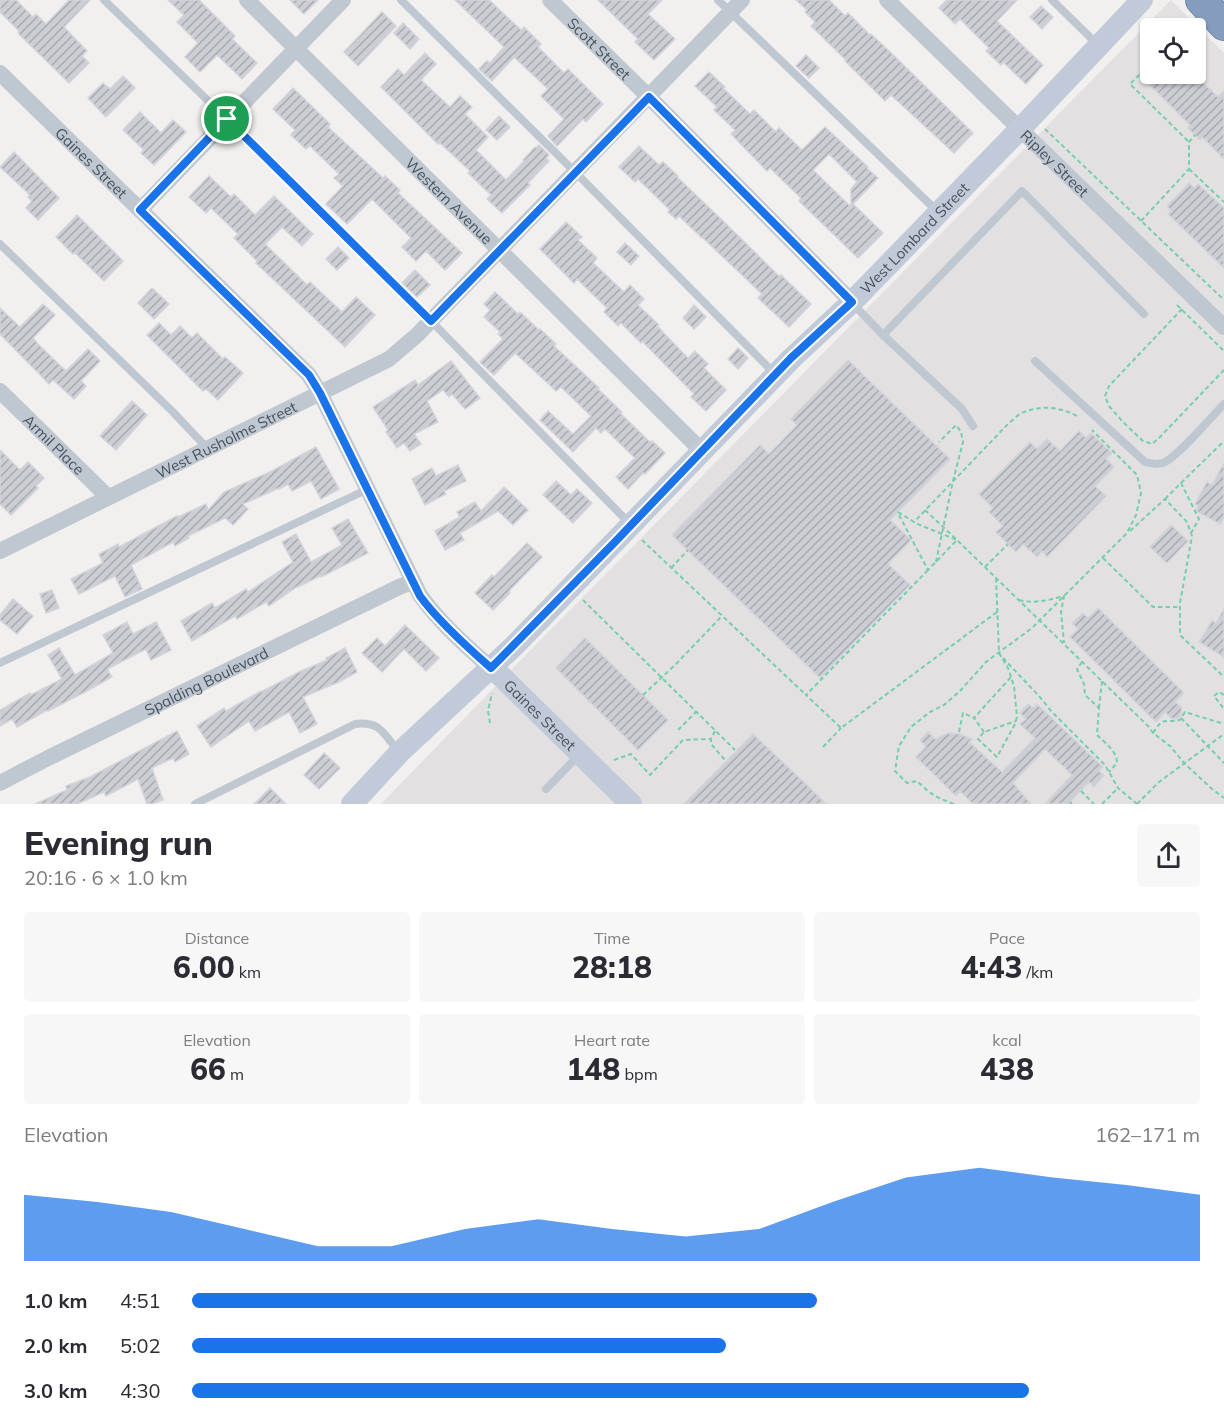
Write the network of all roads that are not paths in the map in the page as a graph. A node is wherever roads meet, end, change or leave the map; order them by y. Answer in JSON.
{"nodes":[{"id":1,"x":104,"y":0,"type":"edge"},
{"id":2,"x":247,"y":0,"type":"edge"},
{"id":3,"x":343,"y":0,"type":"edge"},
{"id":4,"x":401,"y":0,"type":"edge"},
{"id":5,"x":550,"y":0,"type":"edge"},
{"id":6,"x":718,"y":0,"type":"edge"},
{"id":7,"x":887,"y":0,"type":"edge"},
{"id":8,"x":1052,"y":0,"type":"edge"},
{"id":9,"x":1201,"y":0,"type":"edge"},
{"id":10,"x":736,"y":6,"type":"edge"},
{"id":11,"x":1146,"y":10,"type":"edge"},
{"id":12,"x":1224,"y":25,"type":"edge"},
{"id":13,"x":1099,"y":46,"type":"junction"},
{"id":14,"x":297,"y":48,"type":"junction"},
{"id":15,"x":0,"y":73,"type":"edge"},
{"id":16,"x":649,"y":97,"type":"junction"},
{"id":17,"x":227,"y":119,"type":"junction"},
{"id":18,"x":1020,"y":129,"type":"junction"},
{"id":19,"x":576,"y":173,"type":"junction"},
{"id":20,"x":140,"y":210,"type":"junction"},
{"id":21,"x":938,"y":213,"type":"junction"},
{"id":22,"x":0,"y":244,"type":"edge"},
{"id":23,"x":501,"y":250,"type":"junction"},
{"id":24,"x":852,"y":302,"type":"junction"},
{"id":25,"x":1144,"y":314,"type":"dead end"},
{"id":26,"x":431,"y":321,"type":"junction"},
{"id":27,"x":1223,"y":323,"type":"edge"},
{"id":28,"x":883,"y":335,"type":"junction"},
{"id":29,"x":1035,"y":361,"type":"dead end"},
{"id":30,"x":776,"y":375,"type":"junction"},
{"id":31,"x":0,"y":391,"type":"edge"},
{"id":32,"x":320,"y":393,"type":"junction"},
{"id":33,"x":1224,"y":404,"type":"edge"},
{"id":34,"x":973,"y":426,"type":"dead end"},
{"id":35,"x":207,"y":448,"type":"junction"},
{"id":36,"x":702,"y":451,"type":"junction"},
{"id":37,"x":368,"y":489,"type":"junction"},
{"id":38,"x":108,"y":497,"type":"junction"},
{"id":39,"x":636,"y":532,"type":"junction"},
{"id":40,"x":5,"y":547,"type":"edge"},
{"id":41,"x":412,"y":582,"type":"junction"},
{"id":42,"x":0,"y":663,"type":"edge"},
{"id":43,"x":493,"y":678,"type":"junction"},
{"id":44,"x":400,"y":752,"type":"junction"},
{"id":45,"x":580,"y":754,"type":"junction"},
{"id":46,"x":0,"y":783,"type":"edge"},
{"id":47,"x":546,"y":789,"type":"dead end"},
{"id":48,"x":195,"y":804,"type":"edge"},
{"id":49,"x":352,"y":804,"type":"edge"},
{"id":50,"x":631,"y":804,"type":"edge"}],
"edges":[{"from":1,"to":17,"type":"lane"},
{"from":2,"to":14,"type":"street","name":"Western Avenue"},
{"from":3,"to":14,"type":"street"},
{"from":4,"to":19,"type":"lane"},
{"from":5,"to":16,"type":"street","name":"Scott Street"},
{"from":6,"to":10,"type":"lane"},
{"from":7,"to":18,"type":"street","name":"Ripley Street"},
{"from":8,"to":13,"type":"lane"},
{"from":9,"to":12,"type":"highway"},
{"from":10,"to":16,"type":"street","name":"West Rusholme Street"},
{"from":10,"to":21,"type":"lane"},
{"from":11,"to":13,"type":"street","name":"West Lombard Street"},
{"from":13,"to":18,"type":"street","name":"West Lombard Street"},
{"from":14,"to":17,"type":"street"},
{"from":14,"to":23,"type":"street","name":"Western Avenue"},
{"from":15,"to":20,"type":"street","name":"Gaines Street"},
{"from":16,"to":19,"type":"street","name":"West Rusholme Street"},
{"from":16,"to":24,"type":"street","name":"Scott Street"},
{"from":17,"to":20,"type":"street"},
{"from":17,"to":26,"type":"lane"},
{"from":18,"to":21,"type":"street","name":"West Lombard Street"},
{"from":18,"to":27,"type":"street","name":"Ripley Street"},
{"from":19,"to":23,"type":"street","name":"West Rusholme Street"},
{"from":19,"to":30,"type":"lane"},
{"from":20,"to":32,"type":"street","name":"Gaines Street"},
{"from":21,"to":24,"type":"street","name":"West Lombard Street"},
{"from":22,"to":35,"type":"lane"},
{"from":23,"to":26,"type":"street","name":"West Rusholme Street"},
{"from":23,"to":36,"type":"street","name":"Western Avenue"},
{"from":24,"to":28,"type":"lane"},
{"from":24,"to":30,"type":"street","name":"West Lombard Street"},
{"from":25,"to":28,"type":"lane"},
{"from":26,"to":32,"type":"street","name":"West Rusholme Street"},
{"from":26,"to":39,"type":"lane"},
{"from":28,"to":34,"type":"lane"},
{"from":29,"to":33,"type":"lane"},
{"from":30,"to":36,"type":"street","name":"West Lombard Street"},
{"from":31,"to":38,"type":"street","name":"Armil Place"},
{"from":32,"to":35,"type":"street","name":"West Rusholme Street"},
{"from":32,"to":37,"type":"street","name":"Gaines Street"},
{"from":35,"to":38,"type":"street","name":"West Rusholme Street"},
{"from":36,"to":39,"type":"street","name":"West Lombard Street"},
{"from":37,"to":41,"type":"street","name":"Gaines Street"},
{"from":37,"to":42,"type":"lane"},
{"from":38,"to":40,"type":"street","name":"West Rusholme Street"},
{"from":39,"to":43,"type":"street","name":"West Lombard Street"},
{"from":41,"to":43,"type":"street","name":"Gaines Street"},
{"from":41,"to":46,"type":"street","name":"Spalding Boulevard"},
{"from":43,"to":44,"type":"street","name":"West Lombard Street"},
{"from":43,"to":45,"type":"street","name":"Gaines Street"},
{"from":44,"to":48,"type":"lane"},
{"from":44,"to":49,"type":"street","name":"West Lombard Street"},
{"from":45,"to":47,"type":"lane"},
{"from":45,"to":50,"type":"street","name":"Gaines Street"}]}
